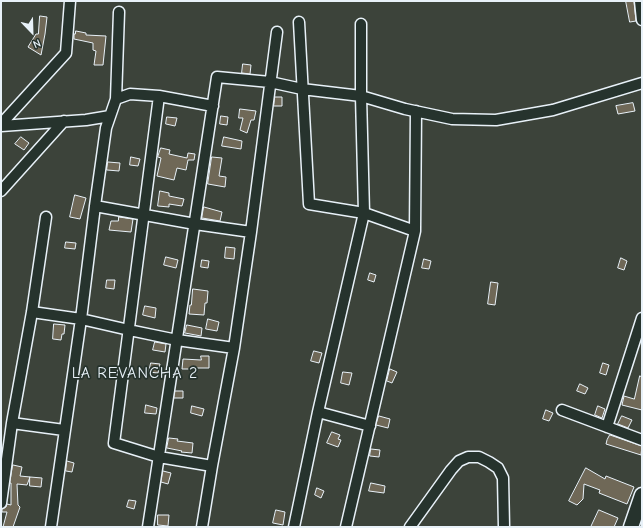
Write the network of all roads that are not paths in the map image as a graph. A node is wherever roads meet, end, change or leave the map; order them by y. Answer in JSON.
{"nodes":[{"id":1,"x":70,"y":1,"type":"edge"},
{"id":2,"x":640,"y":1,"type":"edge"},
{"id":3,"x":120,"y":12,"type":"dead end"},
{"id":4,"x":642,"y":20,"type":"edge"},
{"id":5,"x":299,"y":22,"type":"dead end"},
{"id":6,"x":361,"y":24,"type":"dead end"},
{"id":7,"x":277,"y":32,"type":"dead end"},
{"id":8,"x":270,"y":82,"type":"junction"},
{"id":9,"x":642,"y":83,"type":"edge"},
{"id":10,"x":302,"y":89,"type":"junction"},
{"id":11,"x":159,"y":96,"type":"junction"},
{"id":12,"x":361,"y":96,"type":"junction"},
{"id":13,"x":116,"y":98,"type":"junction"},
{"id":14,"x":213,"y":106,"type":"junction"},
{"id":15,"x":416,"y":111,"type":"junction"},
{"id":16,"x":110,"y":116,"type":"junction"},
{"id":17,"x":64,"y":121,"type":"junction"},
{"id":18,"x":1,"y":125,"type":"edge"},
{"id":19,"x":1,"y":191,"type":"edge"},
{"id":20,"x":95,"y":206,"type":"junction"},
{"id":21,"x":364,"y":213,"type":"junction"},
{"id":22,"x":144,"y":215,"type":"junction"},
{"id":23,"x":46,"y":217,"type":"dead end"},
{"id":24,"x":195,"y":224,"type":"junction"},
{"id":25,"x":415,"y":231,"type":"junction"},
{"id":26,"x":251,"y":232,"type":"junction"},
{"id":27,"x":32,"y":312,"type":"junction"},
{"id":28,"x":642,"y":318,"type":"edge"},
{"id":29,"x":81,"y":319,"type":"junction"},
{"id":30,"x":129,"y":330,"type":"junction"},
{"id":31,"x":177,"y":340,"type":"junction"},
{"id":32,"x":234,"y":348,"type":"junction"},
{"id":33,"x":562,"y":410,"type":"dead end"},
{"id":34,"x":318,"y":412,"type":"junction"},
{"id":35,"x":12,"y":423,"type":"junction"},
{"id":36,"x":370,"y":426,"type":"junction"},
{"id":37,"x":607,"y":427,"type":"junction"},
{"id":38,"x":64,"y":430,"type":"junction"},
{"id":39,"x":642,"y":440,"type":"edge"},
{"id":40,"x":159,"y":457,"type":"junction"},
{"id":41,"x":212,"y":466,"type":"junction"},
{"id":42,"x":642,"y":495,"type":"edge"},
{"id":43,"x":1,"y":503,"type":"edge"},
{"id":44,"x":639,"y":510,"type":"edge"},
{"id":45,"x":51,"y":527,"type":"edge"},
{"id":46,"x":148,"y":527,"type":"edge"},
{"id":47,"x":202,"y":527,"type":"edge"},
{"id":48,"x":294,"y":527,"type":"edge"},
{"id":49,"x":346,"y":527,"type":"edge"},
{"id":50,"x":410,"y":527,"type":"edge"},
{"id":51,"x":504,"y":527,"type":"edge"},
{"id":52,"x":631,"y":527,"type":"edge"}],
"edges":[{"from":1,"to":18,"type":"street"},
{"from":2,"to":4,"type":"street"},
{"from":3,"to":13,"type":"street"},
{"from":5,"to":10,"type":"street"},
{"from":6,"to":12,"type":"street"},
{"from":7,"to":8,"type":"street"},
{"from":8,"to":10,"type":"street"},
{"from":8,"to":14,"type":"street"},
{"from":8,"to":26,"type":"street"},
{"from":9,"to":15,"type":"street"},
{"from":10,"to":12,"type":"street"},
{"from":10,"to":21,"type":"street"},
{"from":11,"to":13,"type":"street"},
{"from":11,"to":14,"type":"street"},
{"from":11,"to":22,"type":"street"},
{"from":12,"to":15,"type":"street"},
{"from":12,"to":21,"type":"street"},
{"from":13,"to":16,"type":"street"},
{"from":14,"to":24,"type":"street"},
{"from":15,"to":25,"type":"street"},
{"from":16,"to":17,"type":"street"},
{"from":16,"to":20,"type":"street"},
{"from":17,"to":18,"type":"street"},
{"from":17,"to":19,"type":"street"},
{"from":20,"to":22,"type":"street"},
{"from":20,"to":29,"type":"street"},
{"from":21,"to":25,"type":"street"},
{"from":21,"to":34,"type":"street"},
{"from":22,"to":24,"type":"street"},
{"from":22,"to":30,"type":"street"},
{"from":23,"to":27,"type":"street"},
{"from":24,"to":26,"type":"street"},
{"from":24,"to":31,"type":"street"},
{"from":25,"to":36,"type":"street"},
{"from":26,"to":32,"type":"street"},
{"from":27,"to":29,"type":"street"},
{"from":27,"to":35,"type":"street"},
{"from":28,"to":37,"type":"street"},
{"from":29,"to":30,"type":"street"},
{"from":29,"to":38,"type":"street"},
{"from":30,"to":31,"type":"street"},
{"from":30,"to":40,"type":"street"},
{"from":31,"to":32,"type":"street"},
{"from":31,"to":40,"type":"street"},
{"from":32,"to":41,"type":"street"},
{"from":33,"to":37,"type":"street"},
{"from":34,"to":36,"type":"street"},
{"from":34,"to":48,"type":"street"},
{"from":35,"to":38,"type":"street"},
{"from":35,"to":43,"type":"street"},
{"from":36,"to":49,"type":"street"},
{"from":37,"to":39,"type":"street"},
{"from":38,"to":45,"type":"street"},
{"from":40,"to":41,"type":"street"},
{"from":40,"to":46,"type":"street"},
{"from":41,"to":47,"type":"street"},
{"from":42,"to":44,"type":"street"},
{"from":44,"to":52,"type":"street"},
{"from":50,"to":51,"type":"street"}]}
